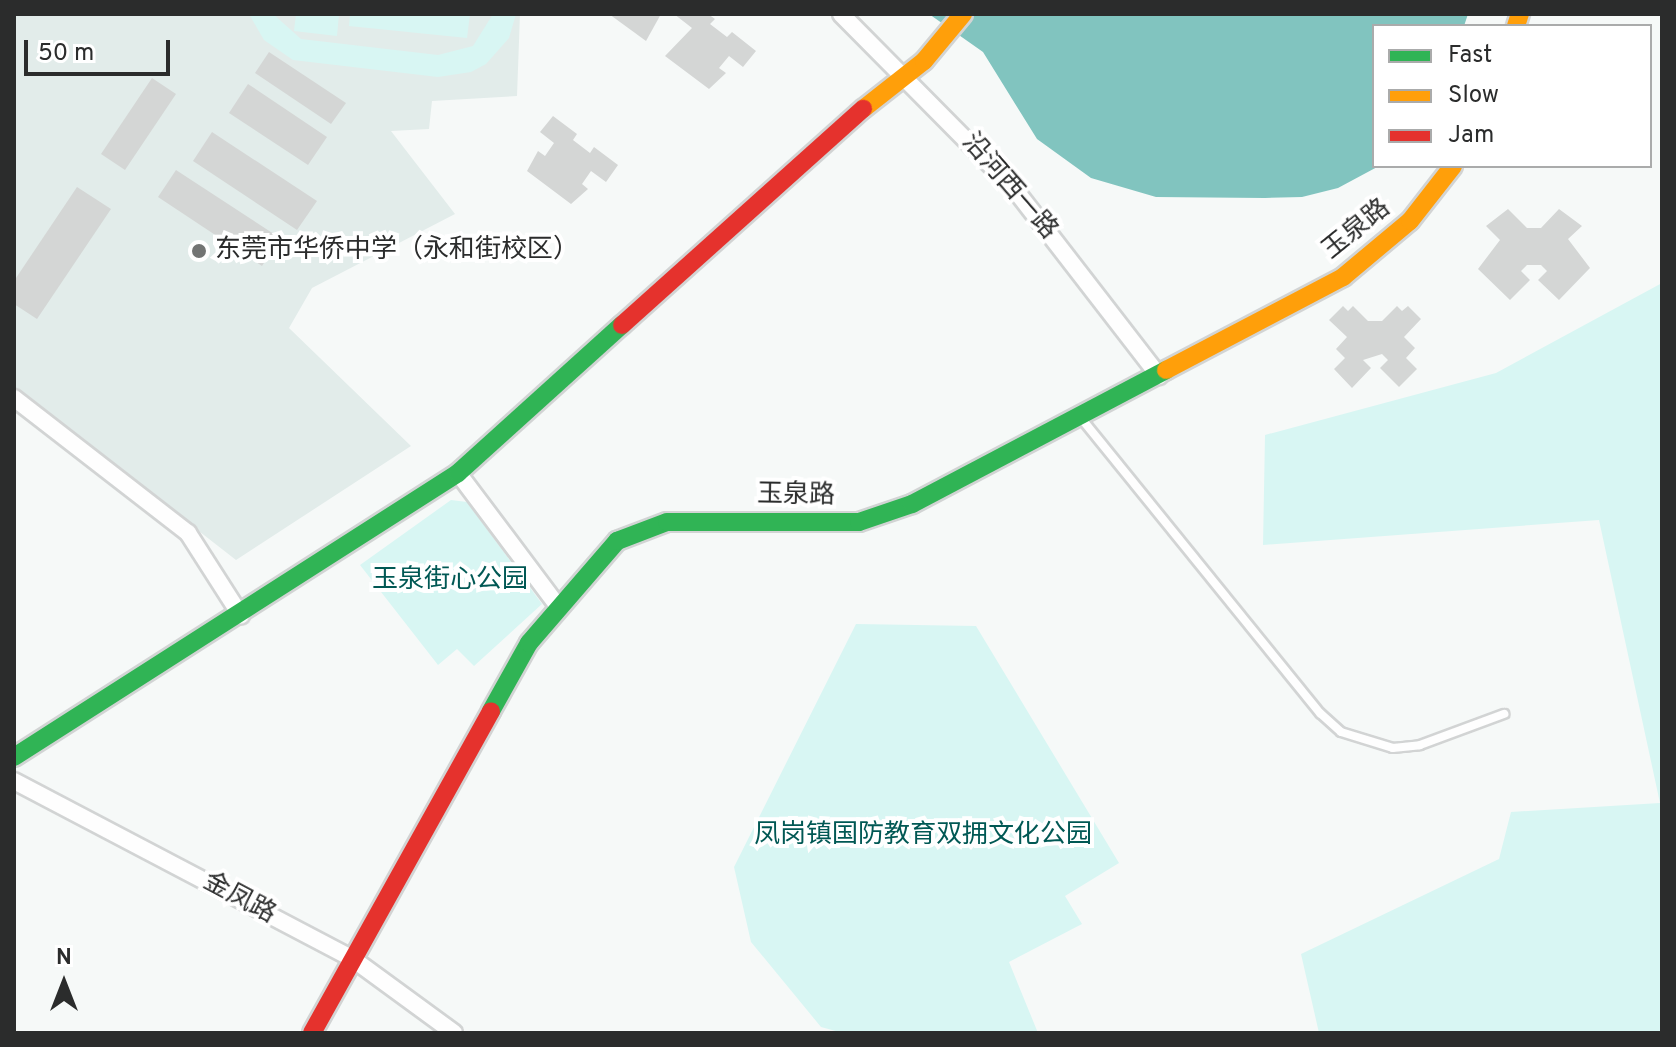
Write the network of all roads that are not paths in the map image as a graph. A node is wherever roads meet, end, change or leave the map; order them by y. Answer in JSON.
{"nodes":[{"id":1,"x":841,"y":14,"type":"edge"},
{"id":2,"x":957,"y":21,"type":"edge"},
{"id":3,"x":902,"y":74,"type":"junction"},
{"id":4,"x":1451,"y":168,"type":"edge"},
{"id":5,"x":1159,"y":376,"type":"junction"},
{"id":6,"x":14,"y":398,"type":"edge"},
{"id":7,"x":1080,"y":417,"type":"junction"},
{"id":8,"x":458,"y":473,"type":"junction"},
{"id":9,"x":557,"y":605,"type":"junction"},
{"id":10,"x":241,"y":616,"type":"junction"},
{"id":11,"x":1504,"y":714,"type":"dead end"},
{"id":12,"x":14,"y":757,"type":"edge"},
{"id":13,"x":14,"y":781,"type":"edge"},
{"id":14,"x":353,"y":959,"type":"junction"},
{"id":15,"x":312,"y":1033,"type":"edge"},
{"id":16,"x":454,"y":1033,"type":"edge"}],
"edges":[{"from":1,"to":3,"type":"street","name":"沿河西一路"},
{"from":2,"to":3,"type":"street"},
{"from":3,"to":5,"type":"street","name":"沿河西一路"},
{"from":3,"to":8,"type":"street"},
{"from":4,"to":5,"type":"street","name":"玉泉路"},
{"from":5,"to":7,"type":"street","name":"玉泉路"},
{"from":6,"to":10,"type":"street"},
{"from":7,"to":9,"type":"street","name":"玉泉路"},
{"from":7,"to":11,"type":"lane"},
{"from":8,"to":9,"type":"street"},
{"from":8,"to":10,"type":"street"},
{"from":9,"to":14,"type":"street","name":"玉泉路"},
{"from":10,"to":12,"type":"street"},
{"from":13,"to":14,"type":"street","name":"金凤路"},
{"from":14,"to":15,"type":"street","name":"玉泉路"},
{"from":14,"to":16,"type":"street","name":"金凤路"}]}
